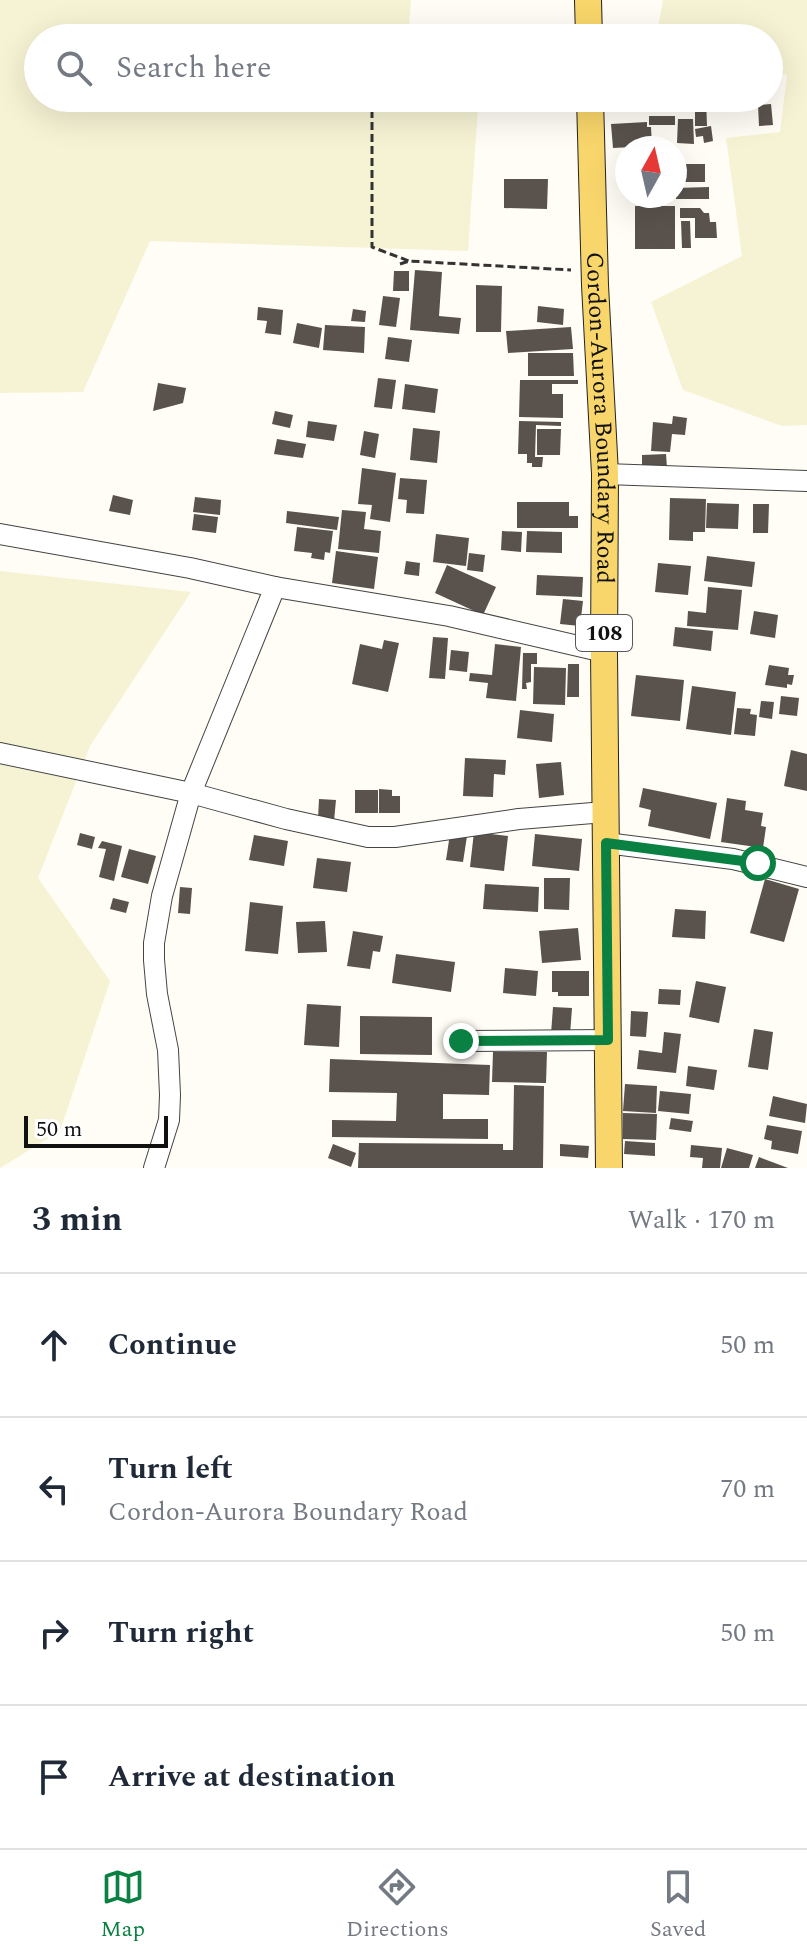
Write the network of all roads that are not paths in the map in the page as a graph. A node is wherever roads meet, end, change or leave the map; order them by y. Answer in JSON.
{"nodes":[{"id":1,"x":588,"y":0,"type":"edge"},
{"id":2,"x":589,"y":24,"type":"edge"},
{"id":3,"x":590,"y":112,"type":"edge"},
{"id":4,"x":605,"y":474,"type":"junction"},
{"id":5,"x":807,"y":481,"type":"edge"},
{"id":6,"x":0,"y":534,"type":"edge"},
{"id":7,"x":275,"y":587,"type":"junction"},
{"id":8,"x":604,"y":652,"type":"junction"},
{"id":9,"x":0,"y":753,"type":"edge"},
{"id":10,"x":191,"y":793,"type":"junction"},
{"id":11,"x":605,"y":812,"type":"junction"},
{"id":12,"x":606,"y":843,"type":"junction"},
{"id":13,"x":807,"y":877,"type":"edge"},
{"id":14,"x":608,"y":1040,"type":"junction"},
{"id":15,"x":461,"y":1041,"type":"dead end"},
{"id":16,"x":154,"y":1168,"type":"edge"},
{"id":17,"x":609,"y":1168,"type":"edge"}],
"edges":[{"from":1,"to":2,"type":"main road"},
{"from":3,"to":4,"type":"main road","name":"Cordon-Aurora Boundary Road","number":"108"},
{"from":4,"to":5,"type":"street"},
{"from":4,"to":8,"type":"main road","name":"Cordon-Aurora Boundary Road","number":"108"},
{"from":6,"to":7,"type":"street"},
{"from":7,"to":8,"type":"street"},
{"from":7,"to":10,"type":"street"},
{"from":8,"to":11,"type":"main road","name":"Cordon-Aurora Boundary Road","number":"108"},
{"from":9,"to":10,"type":"street"},
{"from":10,"to":11,"type":"street"},
{"from":10,"to":16,"type":"street"},
{"from":11,"to":12,"type":"main road","name":"Cordon-Aurora Boundary Road","number":"108"},
{"from":12,"to":13,"type":"street"},
{"from":12,"to":14,"type":"main road","name":"Cordon-Aurora Boundary Road","number":"108"},
{"from":14,"to":15,"type":"street"},
{"from":14,"to":17,"type":"main road","name":"Cordon-Aurora Boundary Road","number":"108"}]}
